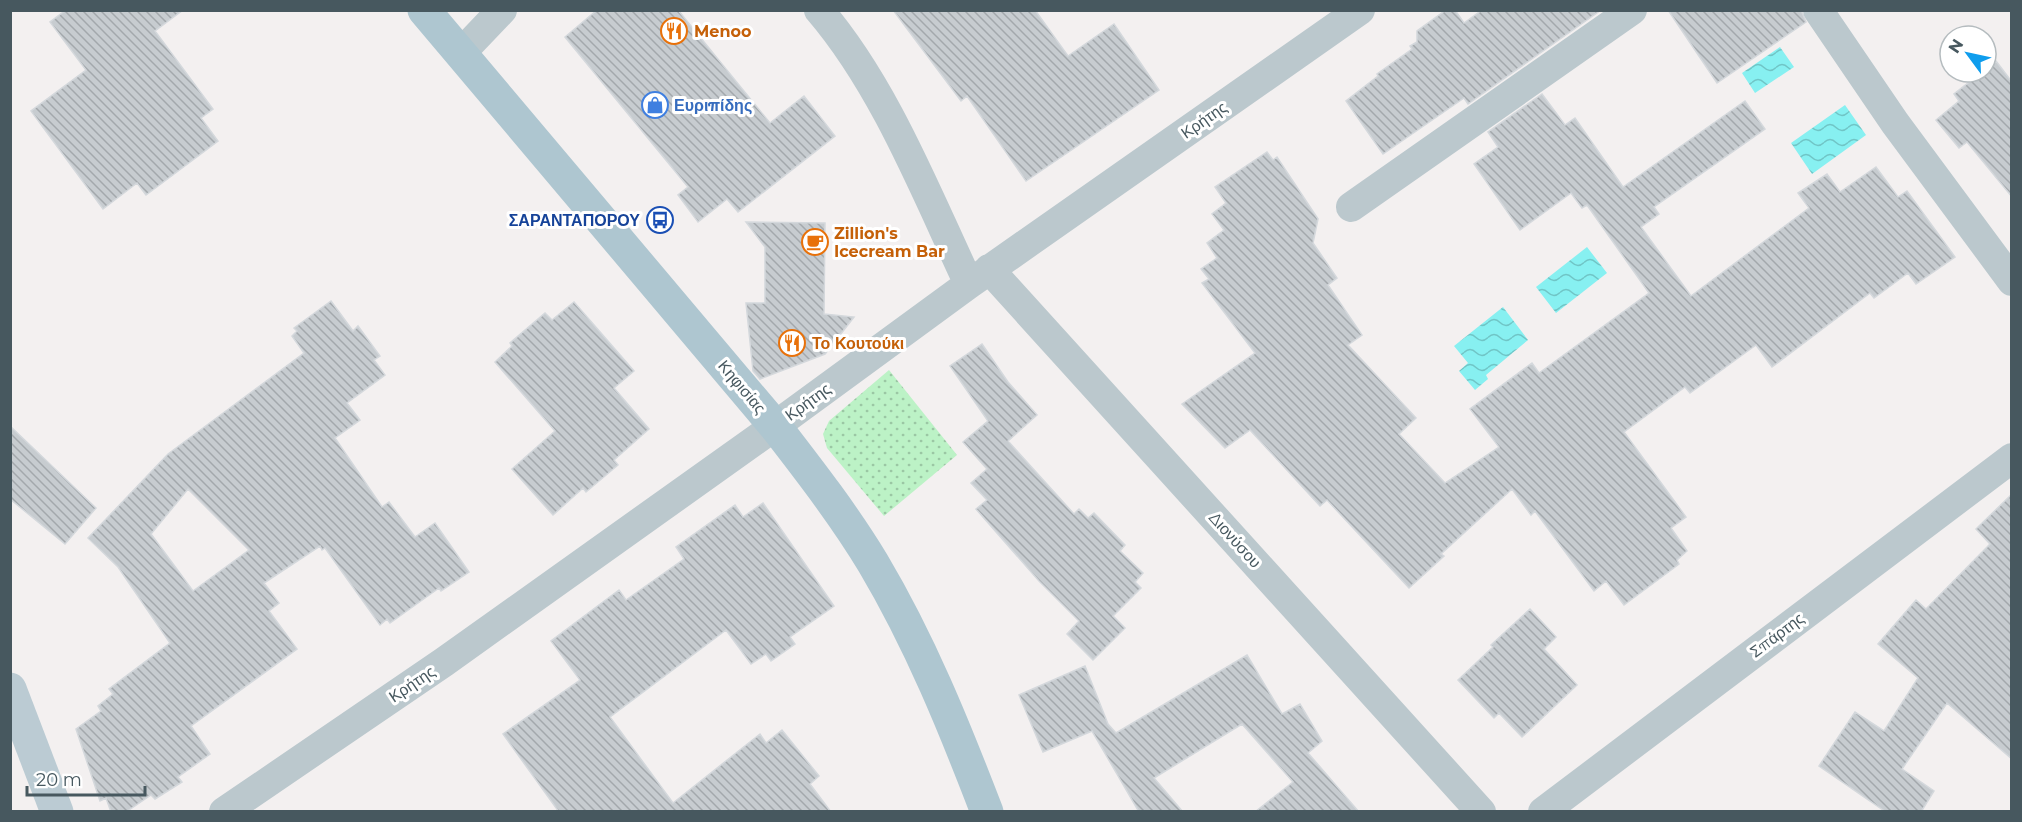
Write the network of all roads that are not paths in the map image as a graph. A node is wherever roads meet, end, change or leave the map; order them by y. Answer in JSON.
{"nodes":[{"id":1,"x":424,"y":10,"type":"edge"},
{"id":2,"x":502,"y":10,"type":"edge"},
{"id":3,"x":819,"y":10,"type":"edge"},
{"id":4,"x":1360,"y":10,"type":"edge"},
{"id":5,"x":1632,"y":10,"type":"edge"},
{"id":6,"x":1818,"y":10,"type":"edge"},
{"id":7,"x":461,"y":53,"type":"junction"},
{"id":8,"x":1351,"y":207,"type":"dead end"},
{"id":9,"x":979,"y":276,"type":"junction"},
{"id":10,"x":2012,"y":281,"type":"edge"},
{"id":11,"x":775,"y":426,"type":"junction"},
{"id":12,"x":2012,"y":458,"type":"edge"},
{"id":13,"x":10,"y":689,"type":"edge"},
{"id":14,"x":57,"y":812,"type":"edge"},
{"id":15,"x":224,"y":812,"type":"edge"},
{"id":16,"x":987,"y":812,"type":"edge"},
{"id":17,"x":1481,"y":812,"type":"edge"},
{"id":18,"x":1543,"y":812,"type":"edge"}],
"edges":[{"from":1,"to":7,"type":"main road","name":"Κηφισίας"},
{"from":2,"to":7,"type":"street"},
{"from":3,"to":9,"type":"street","name":"Διονύσου"},
{"from":4,"to":9,"type":"street","name":"Κρήτης"},
{"from":5,"to":8,"type":"street"},
{"from":6,"to":10,"type":"street"},
{"from":7,"to":11,"type":"main road","name":"Κηφισίας"},
{"from":9,"to":11,"type":"street","name":"Κρήτης"},
{"from":9,"to":17,"type":"street","name":"Διονύσου"},
{"from":11,"to":15,"type":"street","name":"Κρήτης"},
{"from":11,"to":16,"type":"main road","name":"Κηφισίας"},
{"from":12,"to":18,"type":"street","name":"Σπάρτης"},
{"from":13,"to":14,"type":"street"}]}
